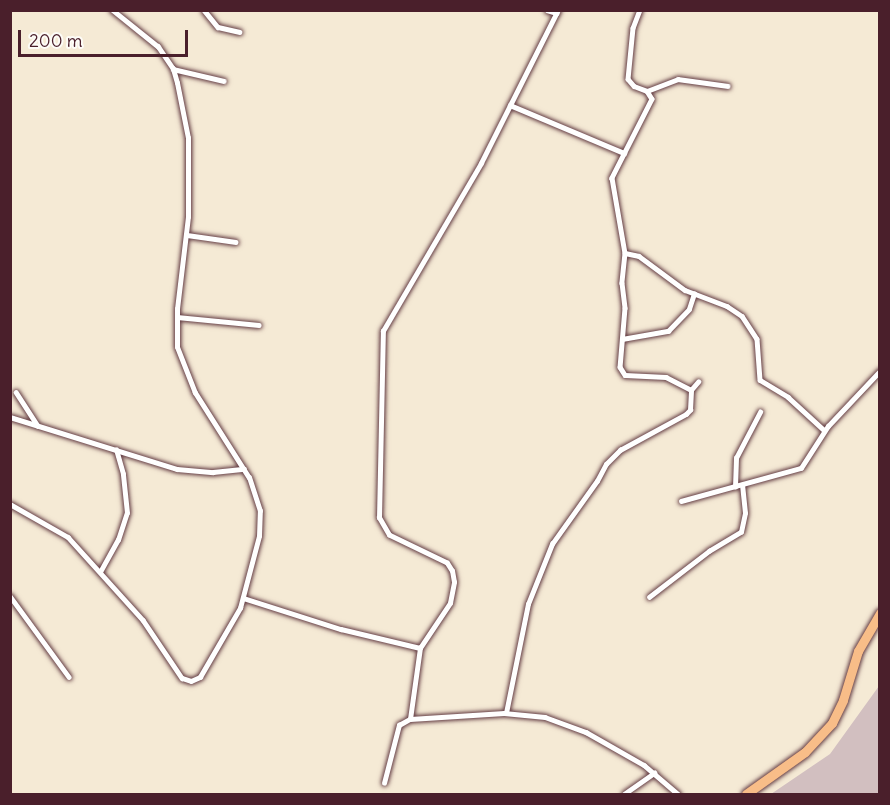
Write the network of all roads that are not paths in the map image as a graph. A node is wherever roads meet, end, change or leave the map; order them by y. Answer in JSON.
{"nodes":[{"id":1,"x":112,"y":10,"type":"edge"},
{"id":2,"x":204,"y":10,"type":"edge"},
{"id":3,"x":547,"y":10,"type":"edge"},
{"id":4,"x":640,"y":10,"type":"edge"},
{"id":5,"x":557,"y":12,"type":"edge"},
{"id":6,"x":238,"y":32,"type":"dead end"},
{"id":7,"x":173,"y":69,"type":"junction"},
{"id":8,"x":224,"y":81,"type":"dead end"},
{"id":9,"x":728,"y":86,"type":"dead end"},
{"id":10,"x":647,"y":91,"type":"junction"},
{"id":11,"x":510,"y":105,"type":"junction"},
{"id":12,"x":624,"y":153,"type":"junction"},
{"id":13,"x":188,"y":235,"type":"junction"},
{"id":14,"x":236,"y":242,"type":"dead end"},
{"id":15,"x":625,"y":253,"type":"junction"},
{"id":16,"x":694,"y":294,"type":"junction"},
{"id":17,"x":177,"y":317,"type":"junction"},
{"id":18,"x":259,"y":325,"type":"dead end"},
{"id":19,"x":622,"y":339,"type":"junction"},
{"id":20,"x":879,"y":371,"type":"edge"},
{"id":21,"x":698,"y":382,"type":"dead end"},
{"id":22,"x":692,"y":390,"type":"junction"},
{"id":23,"x":16,"y":392,"type":"dead end"},
{"id":24,"x":760,"y":412,"type":"dead end"},
{"id":25,"x":10,"y":417,"type":"edge"},
{"id":26,"x":38,"y":426,"type":"junction"},
{"id":27,"x":824,"y":430,"type":"junction"},
{"id":28,"x":116,"y":450,"type":"junction"},
{"id":29,"x":244,"y":469,"type":"junction"},
{"id":30,"x":742,"y":484,"type":"junction"},
{"id":31,"x":735,"y":487,"type":"junction"},
{"id":32,"x":681,"y":501,"type":"dead end"},
{"id":33,"x":10,"y":504,"type":"edge"},
{"id":34,"x":100,"y":572,"type":"junction"},
{"id":35,"x":10,"y":596,"type":"edge"},
{"id":36,"x":649,"y":597,"type":"dead end"},
{"id":37,"x":243,"y":598,"type":"junction"},
{"id":38,"x":879,"y":613,"type":"edge"},
{"id":39,"x":420,"y":648,"type":"junction"},
{"id":40,"x":69,"y":677,"type":"dead end"},
{"id":41,"x":506,"y":713,"type":"junction"},
{"id":42,"x":410,"y":719,"type":"junction"},
{"id":43,"x":654,"y":773,"type":"junction"},
{"id":44,"x":384,"y":783,"type":"dead end"},
{"id":45,"x":624,"y":795,"type":"edge"},
{"id":46,"x":678,"y":795,"type":"edge"},
{"id":47,"x":746,"y":795,"type":"edge"}],
"edges":[{"from":1,"to":7,"type":"street"},
{"from":2,"to":6,"type":"street"},
{"from":3,"to":5,"type":"street"},
{"from":4,"to":10,"type":"street"},
{"from":5,"to":11,"type":"street"},
{"from":7,"to":8,"type":"street"},
{"from":7,"to":13,"type":"street"},
{"from":9,"to":10,"type":"street"},
{"from":10,"to":12,"type":"street"},
{"from":11,"to":12,"type":"street"},
{"from":11,"to":39,"type":"street"},
{"from":12,"to":15,"type":"street"},
{"from":13,"to":14,"type":"street"},
{"from":13,"to":17,"type":"street"},
{"from":15,"to":16,"type":"street"},
{"from":15,"to":19,"type":"street"},
{"from":16,"to":19,"type":"street"},
{"from":16,"to":27,"type":"street"},
{"from":17,"to":18,"type":"street"},
{"from":17,"to":29,"type":"street"},
{"from":19,"to":22,"type":"street"},
{"from":20,"to":27,"type":"street"},
{"from":21,"to":22,"type":"street"},
{"from":22,"to":41,"type":"street"},
{"from":23,"to":26,"type":"street"},
{"from":24,"to":31,"type":"street"},
{"from":25,"to":26,"type":"street"},
{"from":26,"to":28,"type":"street"},
{"from":27,"to":30,"type":"street"},
{"from":28,"to":29,"type":"street"},
{"from":28,"to":34,"type":"street"},
{"from":29,"to":37,"type":"street"},
{"from":30,"to":31,"type":"street"},
{"from":30,"to":36,"type":"street"},
{"from":31,"to":32,"type":"street"},
{"from":33,"to":34,"type":"street"},
{"from":34,"to":37,"type":"street"},
{"from":35,"to":40,"type":"street"},
{"from":37,"to":39,"type":"street"},
{"from":38,"to":47,"type":"highway"},
{"from":39,"to":42,"type":"street"},
{"from":41,"to":42,"type":"street"},
{"from":41,"to":43,"type":"street"},
{"from":42,"to":44,"type":"street"},
{"from":43,"to":45,"type":"street"},
{"from":43,"to":46,"type":"street"}]}
